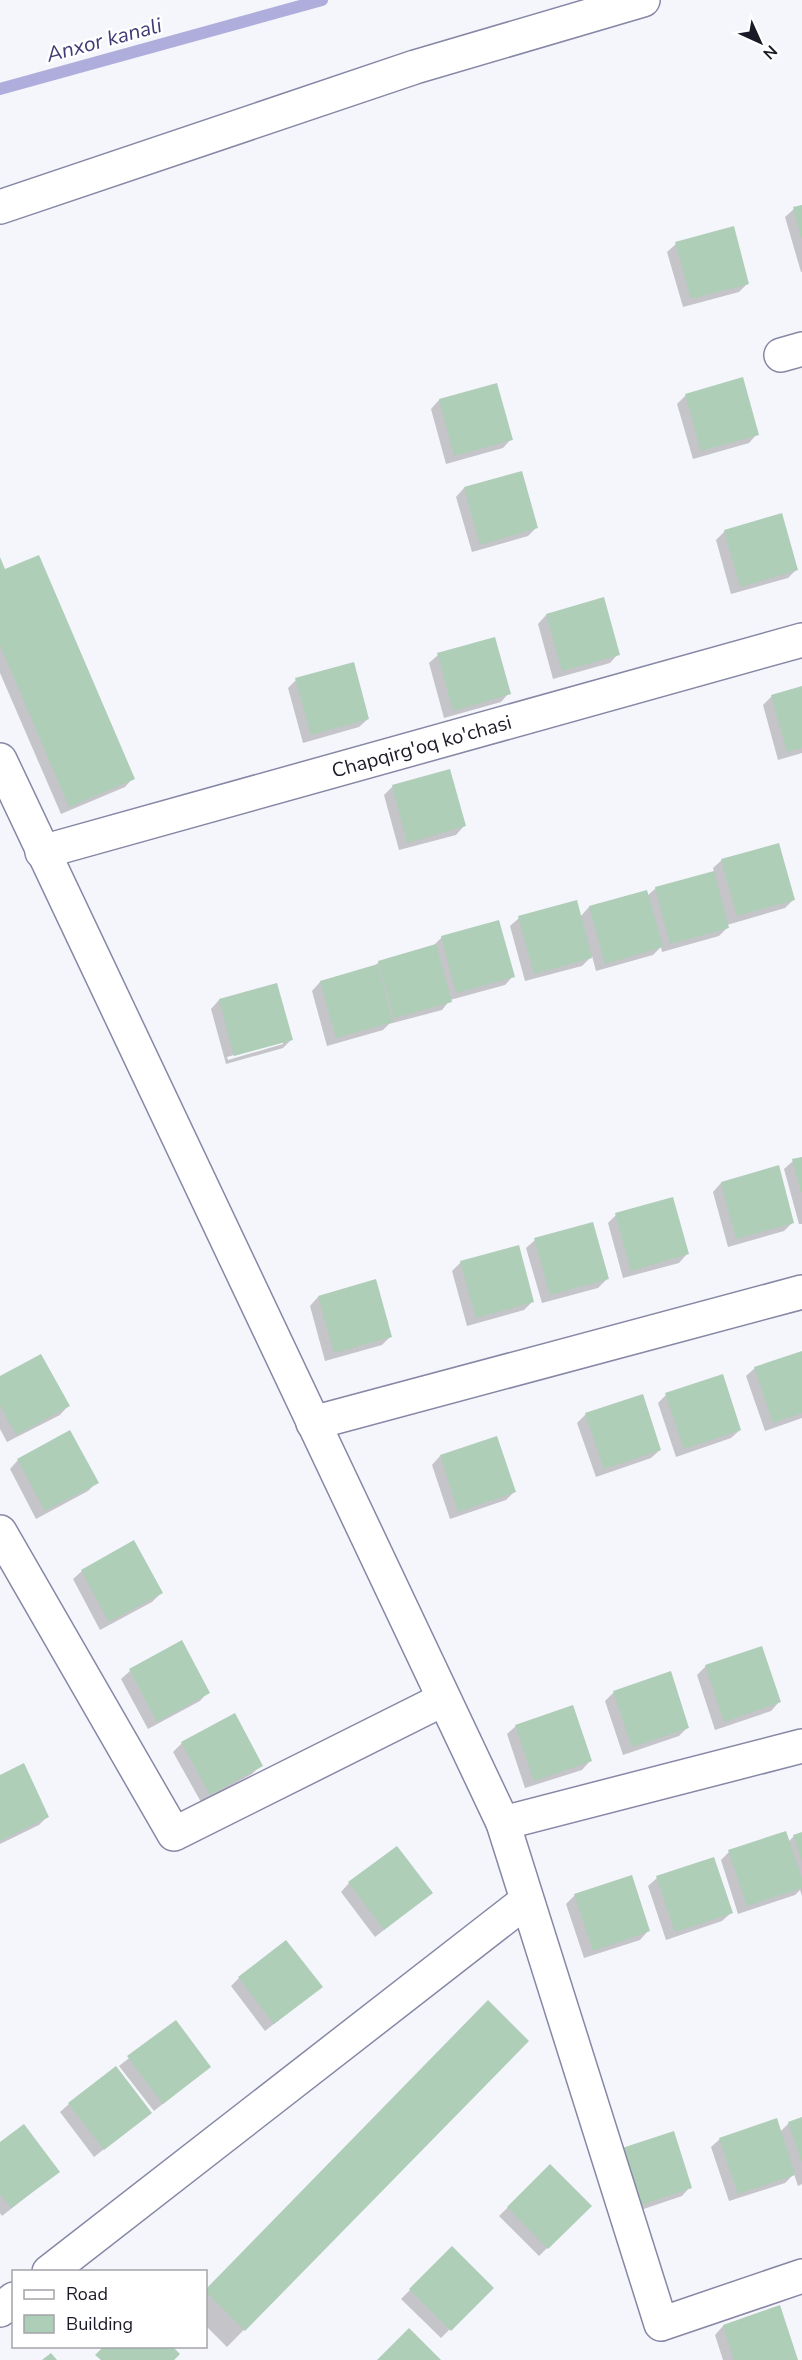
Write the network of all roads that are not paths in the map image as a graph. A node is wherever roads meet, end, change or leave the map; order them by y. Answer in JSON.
{"nodes":[{"id":1,"x":643,"y":0,"type":"edge"},
{"id":2,"x":0,"y":207,"type":"edge"},
{"id":3,"x":802,"y":640,"type":"edge"},
{"id":4,"x":0,"y":760,"type":"edge"},
{"id":5,"x":42,"y":852,"type":"junction"},
{"id":6,"x":802,"y":1292,"type":"edge"},
{"id":7,"x":313,"y":1423,"type":"junction"},
{"id":8,"x":0,"y":1532,"type":"edge"},
{"id":9,"x":444,"y":1699,"type":"junction"},
{"id":10,"x":802,"y":1746,"type":"edge"},
{"id":11,"x":503,"y":1823,"type":"junction"},
{"id":12,"x":525,"y":1901,"type":"junction"},
{"id":13,"x":50,"y":2270,"type":"edge"},
{"id":14,"x":802,"y":2276,"type":"edge"},
{"id":15,"x":12,"y":2301,"type":"edge"},
{"id":16,"x":0,"y":2310,"type":"edge"}],
"edges":[{"from":1,"to":2,"type":"street"},
{"from":3,"to":5,"type":"street","name":"Chapqirg'oq ko'chasi"},
{"from":4,"to":5,"type":"street"},
{"from":5,"to":7,"type":"street"},
{"from":6,"to":7,"type":"street"},
{"from":7,"to":9,"type":"street"},
{"from":8,"to":9,"type":"street"},
{"from":9,"to":11,"type":"street"},
{"from":10,"to":11,"type":"street"},
{"from":11,"to":12,"type":"street"},
{"from":12,"to":13,"type":"street"},
{"from":12,"to":14,"type":"street"},
{"from":15,"to":16,"type":"street"}]}
